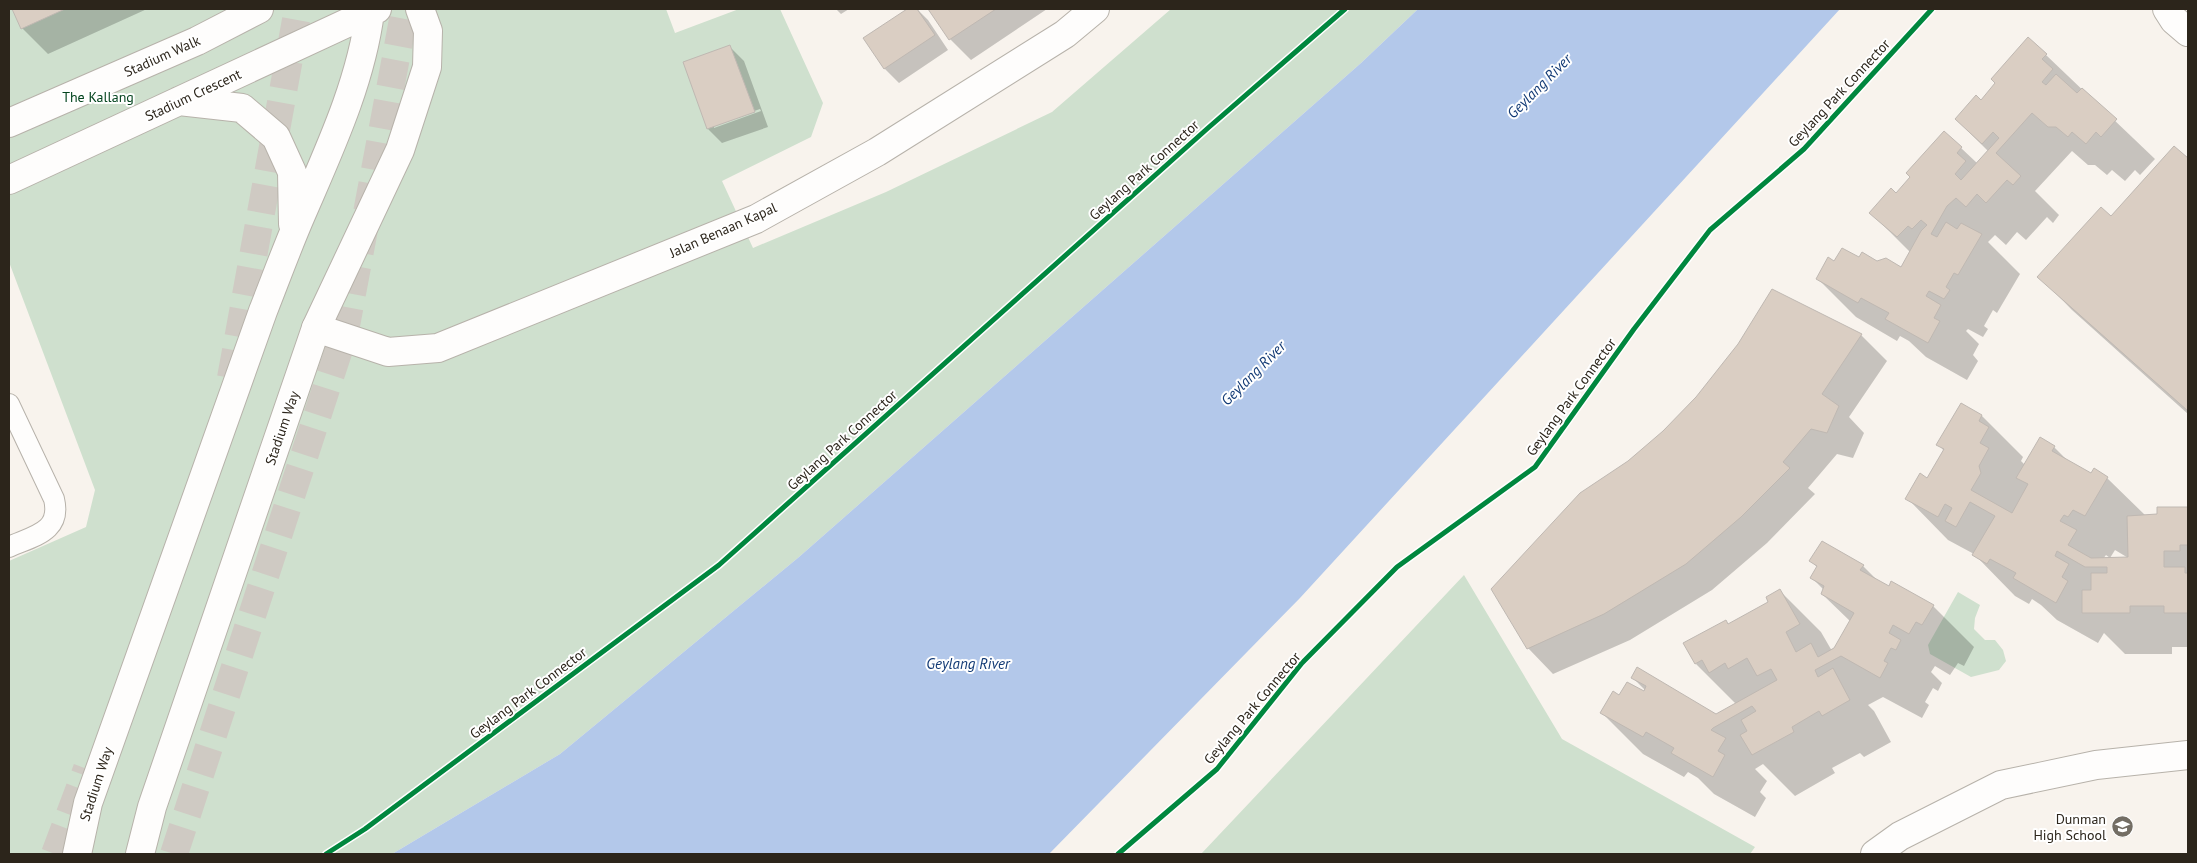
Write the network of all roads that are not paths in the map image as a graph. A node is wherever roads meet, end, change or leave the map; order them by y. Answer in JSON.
{"nodes":[{"id":1,"x":258,"y":9,"type":"edge"},
{"id":2,"x":420,"y":9,"type":"edge"},
{"id":3,"x":1095,"y":9,"type":"edge"},
{"id":4,"x":2168,"y":9,"type":"edge"},
{"id":5,"x":372,"y":10,"type":"edge"},
{"id":6,"x":2188,"y":32,"type":"edge"},
{"id":7,"x":178,"y":101,"type":"junction"},
{"id":8,"x":9,"y":123,"type":"edge"},
{"id":9,"x":9,"y":180,"type":"edge"},
{"id":10,"x":293,"y":233,"type":"junction"},
{"id":11,"x":316,"y":328,"type":"junction"},
{"id":12,"x":9,"y":404,"type":"edge"},
{"id":13,"x":9,"y":547,"type":"edge"},
{"id":14,"x":2188,"y":755,"type":"edge"},
{"id":15,"x":77,"y":854,"type":"edge"},
{"id":16,"x":140,"y":854,"type":"edge"},
{"id":17,"x":1875,"y":854,"type":"edge"}],
"edges":[{"from":1,"to":8,"type":"street","name":"Stadium Walk"},
{"from":2,"to":11,"type":"street","name":"Stadium Way"},
{"from":3,"to":11,"type":"street","name":"Jalan Benaan Kapal"},
{"from":4,"to":6,"type":"street"},
{"from":5,"to":7,"type":"street","name":"Stadium Crescent"},
{"from":5,"to":10,"type":"street","name":"Stadium Way"},
{"from":7,"to":9,"type":"street","name":"Stadium Crescent"},
{"from":7,"to":10,"type":"street"},
{"from":10,"to":15,"type":"street","name":"Stadium Way"},
{"from":11,"to":16,"type":"street","name":"Stadium Way"},
{"from":12,"to":13,"type":"lane"},
{"from":14,"to":17,"type":"street"}]}
